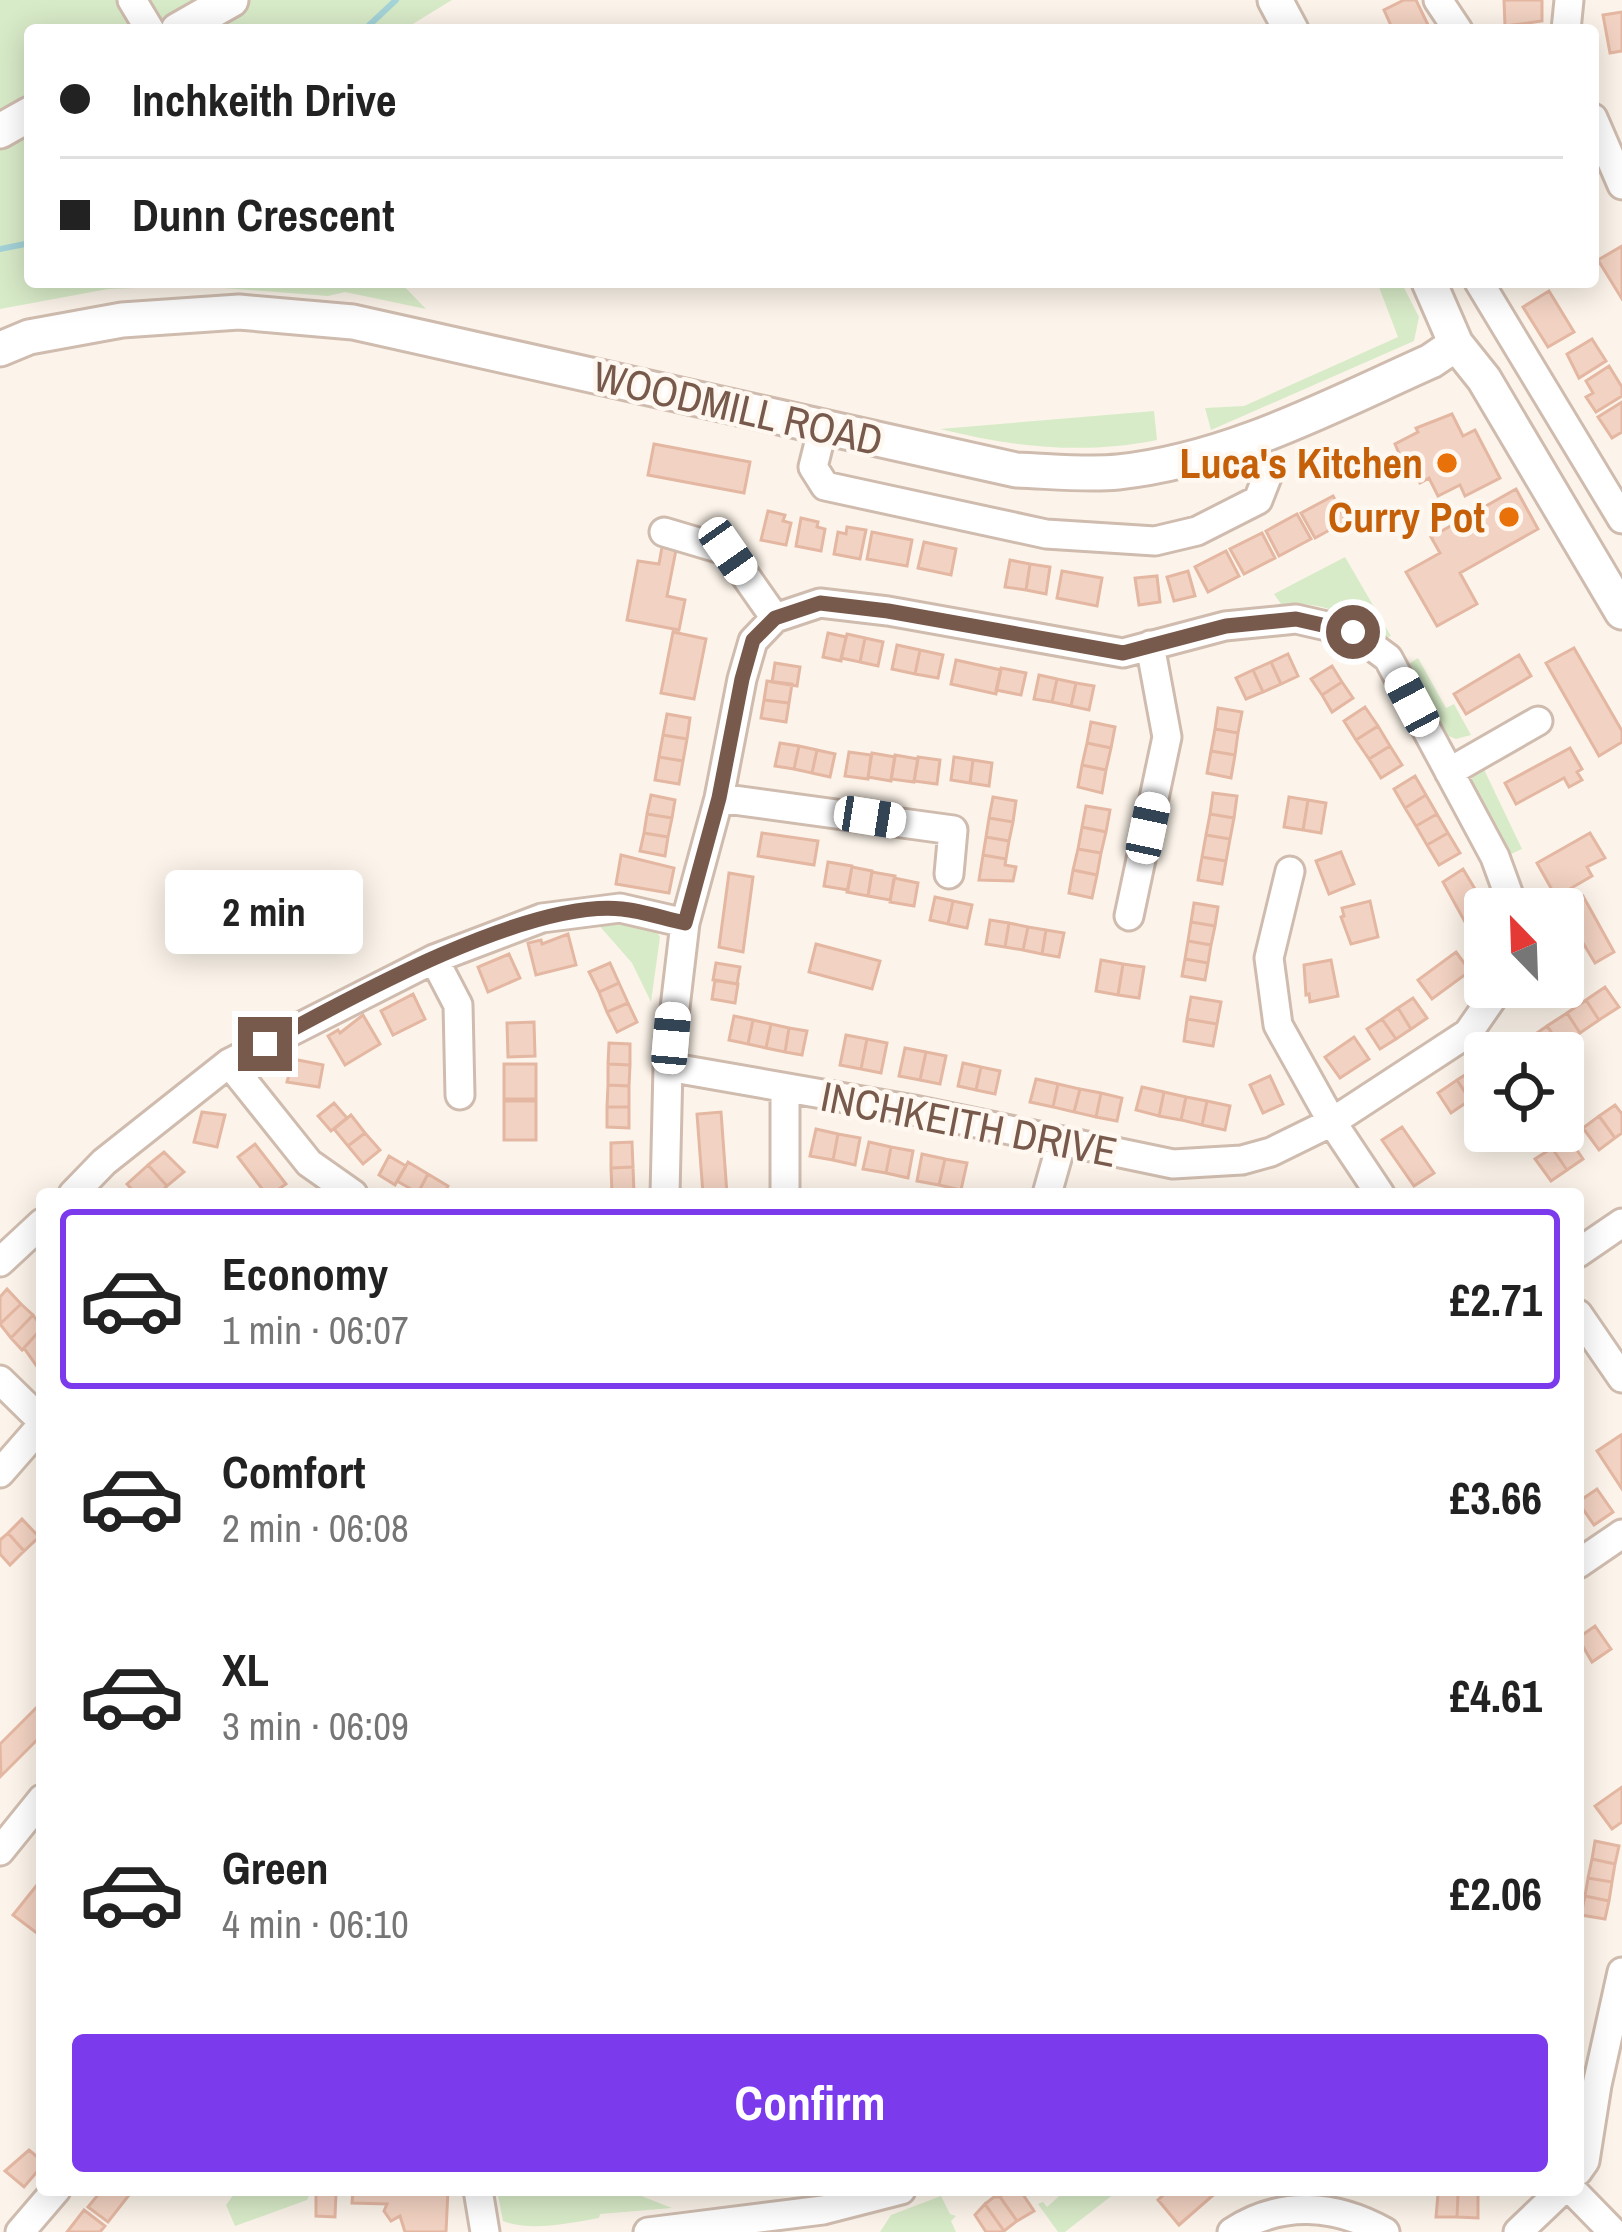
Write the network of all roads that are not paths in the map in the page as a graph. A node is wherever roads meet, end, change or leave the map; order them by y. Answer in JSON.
{"nodes":[{"id":1,"x":231,"y":0,"type":"edge"},
{"id":2,"x":189,"y":24,"type":"edge"},
{"id":3,"x":1599,"y":132,"type":"edge"},
{"id":4,"x":1622,"y":185,"type":"edge"},
{"id":5,"x":1432,"y":288,"type":"edge"},
{"id":6,"x":1483,"y":288,"type":"edge"},
{"id":7,"x":1456,"y":344,"type":"junction"},
{"id":8,"x":0,"y":349,"type":"edge"},
{"id":9,"x":823,"y":427,"type":"junction"},
{"id":10,"x":1250,"y":442,"type":"junction"},
{"id":11,"x":1622,"y":519,"type":"edge"},
{"id":12,"x":664,"y":532,"type":"dead end"},
{"id":13,"x":1622,"y":612,"type":"edge"},
{"id":14,"x":775,"y":618,"type":"junction"},
{"id":15,"x":1150,"y":644,"type":"junction"},
{"id":16,"x":1538,"y":721,"type":"dead end"},
{"id":17,"x":1449,"y":772,"type":"junction"},
{"id":18,"x":719,"y":798,"type":"junction"},
{"id":19,"x":1290,"y":872,"type":"dead end"},
{"id":20,"x":949,"y":874,"type":"dead end"},
{"id":21,"x":1507,"y":888,"type":"edge"},
{"id":22,"x":1129,"y":916,"type":"dead end"},
{"id":23,"x":685,"y":923,"type":"junction"},
{"id":24,"x":434,"y":959,"type":"junction"},
{"id":25,"x":1485,"y":1008,"type":"edge"},
{"id":26,"x":229,"y":1063,"type":"junction"},
{"id":27,"x":668,"y":1067,"type":"junction"},
{"id":28,"x":785,"y":1088,"type":"junction"},
{"id":29,"x":460,"y":1095,"type":"dead end"},
{"id":30,"x":1332,"y":1122,"type":"junction"},
{"id":31,"x":1062,"y":1142,"type":"junction"},
{"id":32,"x":84,"y":1188,"type":"edge"},
{"id":33,"x":344,"y":1188,"type":"edge"},
{"id":34,"x":665,"y":1188,"type":"edge"},
{"id":35,"x":785,"y":1188,"type":"edge"},
{"id":36,"x":1049,"y":1188,"type":"edge"},
{"id":37,"x":1376,"y":1188,"type":"edge"},
{"id":38,"x":1622,"y":1223,"type":"edge"},
{"id":39,"x":36,"y":1229,"type":"edge"},
{"id":40,"x":1584,"y":1249,"type":"edge"},
{"id":41,"x":0,"y":1262,"type":"edge"},
{"id":42,"x":1584,"y":1323,"type":"edge"},
{"id":43,"x":1622,"y":1378,"type":"edge"},
{"id":44,"x":0,"y":1380,"type":"edge"},
{"id":45,"x":36,"y":1417,"type":"edge"},
{"id":46,"x":36,"y":1430,"type":"edge"},
{"id":47,"x":0,"y":1473,"type":"edge"},
{"id":48,"x":1622,"y":1534,"type":"edge"},
{"id":49,"x":1584,"y":1560,"type":"edge"},
{"id":50,"x":36,"y":1806,"type":"edge"},
{"id":51,"x":0,"y":1851,"type":"edge"},
{"id":52,"x":1622,"y":1972,"type":"edge"},
{"id":53,"x":1587,"y":2081,"type":"edge"},
{"id":54,"x":1584,"y":2164,"type":"edge"},
{"id":55,"x":51,"y":2196,"type":"edge"},
{"id":56,"x":479,"y":2196,"type":"edge"},
{"id":57,"x":882,"y":2196,"type":"edge"},
{"id":58,"x":1556,"y":2196,"type":"edge"},
{"id":59,"x":1578,"y":2196,"type":"edge"},
{"id":60,"x":857,"y":2204,"type":"junction"},
{"id":61,"x":657,"y":2231,"type":"edge"},
{"id":62,"x":20,"y":2232,"type":"edge"},
{"id":63,"x":485,"y":2232,"type":"edge"},
{"id":64,"x":865,"y":2232,"type":"edge"},
{"id":65,"x":1232,"y":2232,"type":"edge"},
{"id":66,"x":1385,"y":2232,"type":"edge"},
{"id":67,"x":1518,"y":2232,"type":"edge"},
{"id":68,"x":1613,"y":2232,"type":"edge"}],
"edges":[{"from":1,"to":2,"type":"street"},
{"from":3,"to":4,"type":"street"},
{"from":5,"to":7,"type":"street"},
{"from":6,"to":11,"type":"street"},
{"from":7,"to":10,"type":"street","name":"WOODMILL ROAD"},
{"from":7,"to":13,"type":"street"},
{"from":8,"to":9,"type":"street","name":"WOODMILL ROAD"},
{"from":9,"to":10,"type":"street","name":"WOODMILL ROAD"},
{"from":9,"to":10,"type":"street"},
{"from":12,"to":14,"type":"street"},
{"from":14,"to":15,"type":"street"},
{"from":14,"to":18,"type":"street"},
{"from":15,"to":17,"type":"street"},
{"from":15,"to":22,"type":"street"},
{"from":16,"to":17,"type":"street"},
{"from":17,"to":21,"type":"street"},
{"from":18,"to":20,"type":"street"},
{"from":18,"to":23,"type":"street"},
{"from":19,"to":30,"type":"street"},
{"from":23,"to":24,"type":"street"},
{"from":23,"to":27,"type":"street"},
{"from":24,"to":26,"type":"street"},
{"from":24,"to":29,"type":"street"},
{"from":25,"to":30,"type":"street","name":"INCHKEITH DRIVE"},
{"from":26,"to":32,"type":"street"},
{"from":26,"to":33,"type":"street"},
{"from":27,"to":28,"type":"street","name":"INCHKEITH DRIVE"},
{"from":27,"to":34,"type":"street"},
{"from":28,"to":31,"type":"street","name":"INCHKEITH DRIVE"},
{"from":28,"to":35,"type":"street"},
{"from":30,"to":31,"type":"street","name":"INCHKEITH DRIVE"},
{"from":30,"to":37,"type":"street"},
{"from":31,"to":36,"type":"street"},
{"from":38,"to":40,"type":"street"},
{"from":39,"to":41,"type":"street"},
{"from":42,"to":43,"type":"street"},
{"from":44,"to":45,"type":"street"},
{"from":46,"to":47,"type":"street"},
{"from":48,"to":49,"type":"street"},
{"from":50,"to":51,"type":"street"},
{"from":52,"to":53,"type":"street"},
{"from":53,"to":54,"type":"street"},
{"from":55,"to":62,"type":"street"},
{"from":56,"to":63,"type":"street"},
{"from":57,"to":60,"type":"street"},
{"from":58,"to":67,"type":"street"},
{"from":59,"to":68,"type":"street"},
{"from":60,"to":61,"type":"street"},
{"from":60,"to":64,"type":"street"},
{"from":65,"to":66,"type":"street"}]}
